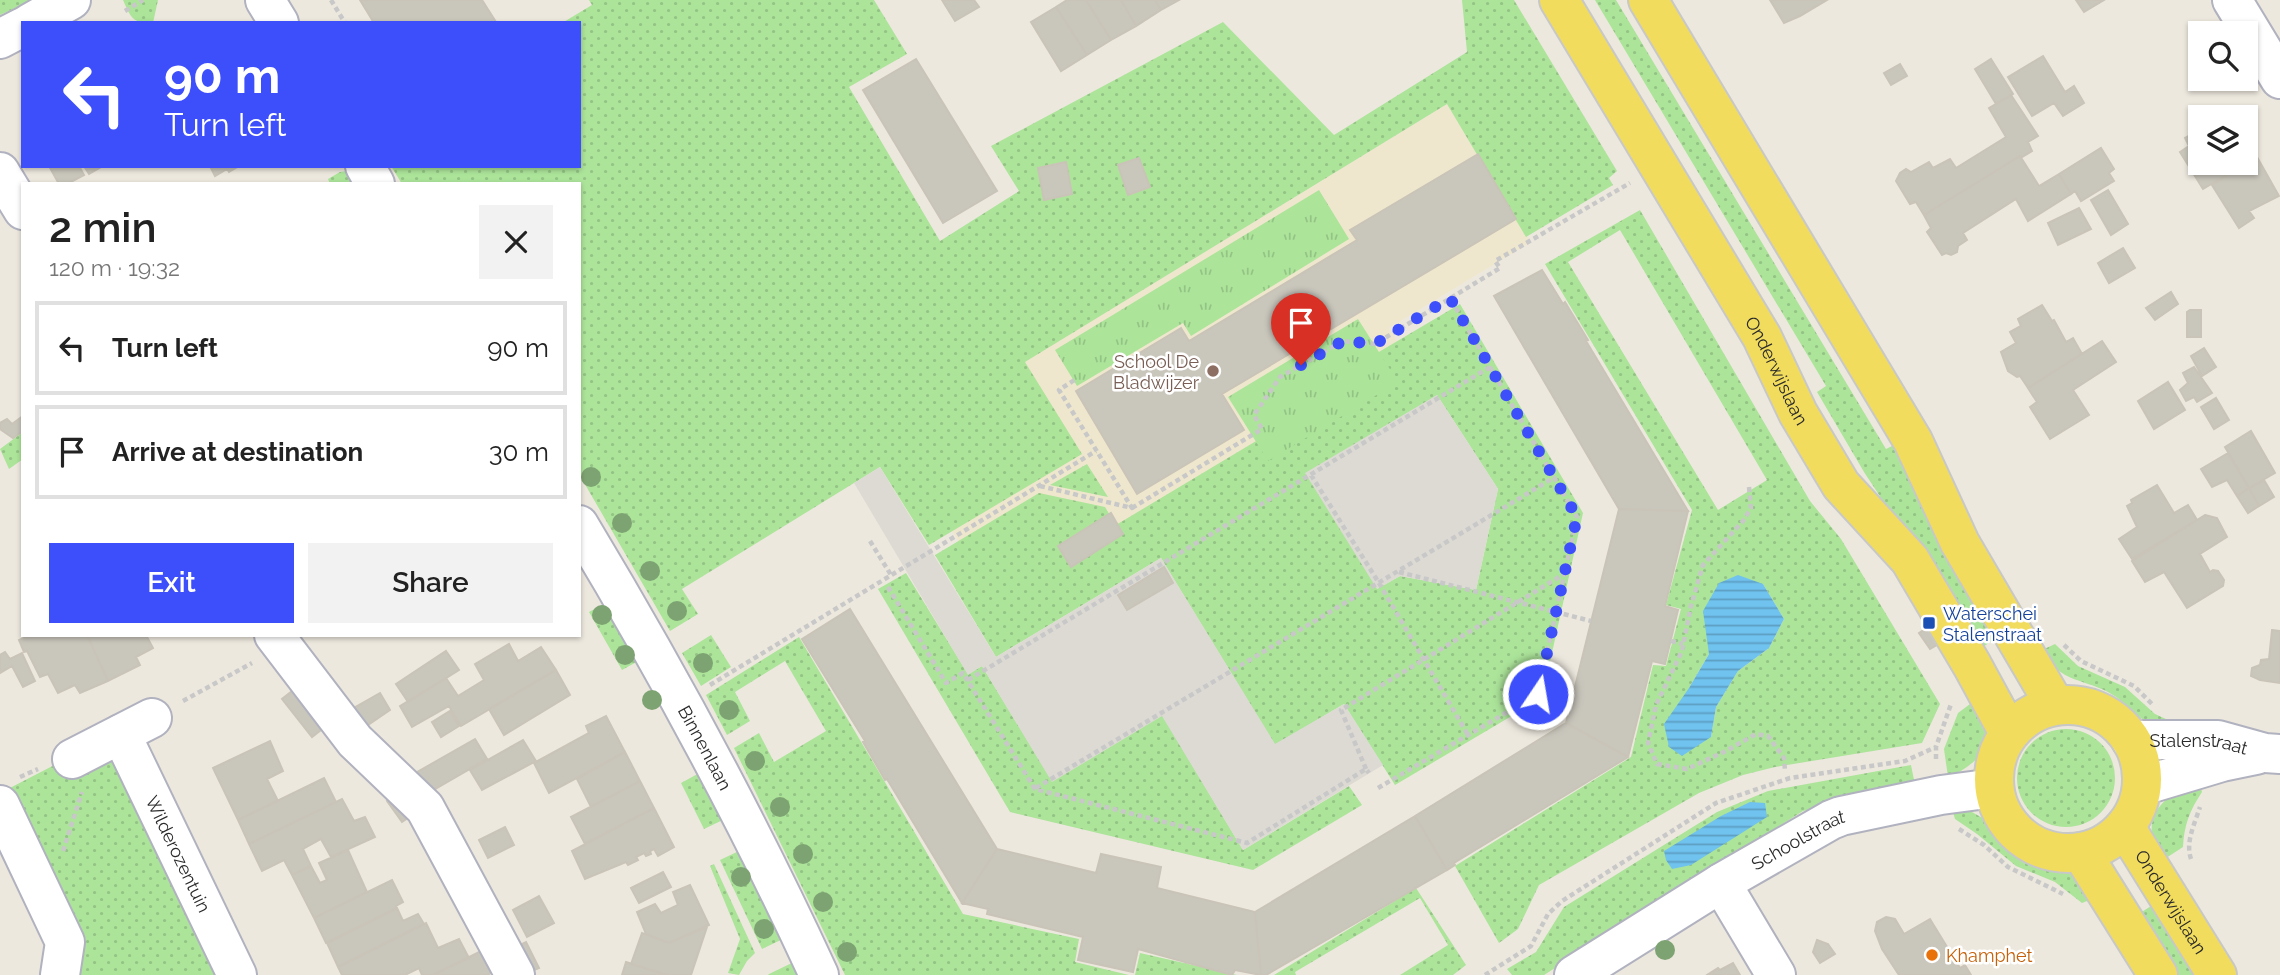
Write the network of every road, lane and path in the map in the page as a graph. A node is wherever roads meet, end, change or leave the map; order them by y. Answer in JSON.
{"nodes":[{"id":1,"x":71,"y":0,"type":"edge"},
{"id":2,"x":144,"y":0,"type":"edge"},
{"id":3,"x":265,"y":0,"type":"edge"},
{"id":4,"x":331,"y":0,"type":"edge"},
{"id":5,"x":1559,"y":0,"type":"edge"},
{"id":6,"x":1648,"y":0,"type":"edge"},
{"id":7,"x":2232,"y":0,"type":"edge"},
{"id":8,"x":125,"y":11,"type":"dead end"},
{"id":9,"x":34,"y":21,"type":"edge"},
{"id":10,"x":278,"y":21,"type":"edge"},
{"id":11,"x":344,"y":21,"type":"edge"},
{"id":12,"x":21,"y":28,"type":"edge"},
{"id":13,"x":0,"y":39,"type":"edge"},
{"id":14,"x":2280,"y":79,"type":"edge"},
{"id":15,"x":0,"y":172,"type":"edge"},
{"id":16,"x":1631,"y":183,"type":"dead end"},
{"id":17,"x":21,"y":207,"type":"edge"},
{"id":18,"x":1450,"y":298,"type":"junction"},
{"id":19,"x":1490,"y":367,"type":"junction"},
{"id":20,"x":1076,"y":379,"type":"dead end"},
{"id":21,"x":1096,"y":450,"type":"junction"},
{"id":22,"x":1311,"y":475,"type":"junction"},
{"id":23,"x":1555,"y":477,"type":"junction"},
{"id":24,"x":1039,"y":486,"type":"junction"},
{"id":25,"x":1749,"y":487,"type":"dead end"},
{"id":26,"x":1132,"y":508,"type":"junction"},
{"id":27,"x":581,"y":529,"type":"edge"},
{"id":28,"x":870,"y":541,"type":"dead end"},
{"id":29,"x":1399,"y":572,"type":"junction"},
{"id":30,"x":1564,"y":574,"type":"junction"},
{"id":31,"x":891,"y":576,"type":"junction"},
{"id":32,"x":1379,"y":583,"type":"junction"},
{"id":33,"x":888,"y":587,"type":"dead end"},
{"id":34,"x":1518,"y":602,"type":"junction"},
{"id":35,"x":1556,"y":612,"type":"junction"},
{"id":36,"x":1591,"y":621,"type":"dead end"},
{"id":37,"x":276,"y":637,"type":"edge"},
{"id":38,"x":2055,"y":637,"type":"dead end"},
{"id":39,"x":1671,"y":640,"type":"dead end"},
{"id":40,"x":1684,"y":644,"type":"junction"},
{"id":41,"x":1422,"y":660,"type":"junction"},
{"id":42,"x":249,"y":665,"type":"dead end"},
{"id":43,"x":968,"y":680,"type":"junction"},
{"id":44,"x":701,"y":691,"type":"dead end"},
{"id":45,"x":1952,"y":701,"type":"dead end"},
{"id":46,"x":2055,"y":705,"type":"junction"},
{"id":47,"x":2156,"y":708,"type":"dead end"},
{"id":48,"x":136,"y":726,"type":"junction"},
{"id":49,"x":2008,"y":733,"type":"junction"},
{"id":50,"x":1468,"y":736,"type":"junction"},
{"id":51,"x":2131,"y":740,"type":"junction"},
{"id":52,"x":1936,"y":747,"type":"junction"},
{"id":53,"x":2273,"y":753,"type":"edge"},
{"id":54,"x":1936,"y":767,"type":"dead end"},
{"id":55,"x":65,"y":771,"type":"junction"},
{"id":56,"x":1785,"y":771,"type":"dead end"},
{"id":57,"x":2142,"y":786,"type":"junction"},
{"id":58,"x":1378,"y":788,"type":"dead end"},
{"id":59,"x":1994,"y":788,"type":"junction"},
{"id":60,"x":1035,"y":789,"type":"junction"},
{"id":61,"x":8,"y":792,"type":"edge"},
{"id":62,"x":2201,"y":804,"type":"dead end"},
{"id":63,"x":1956,"y":827,"type":"dead end"},
{"id":64,"x":2125,"y":827,"type":"junction"},
{"id":65,"x":2081,"y":852,"type":"junction"},
{"id":66,"x":2189,"y":854,"type":"dead end"},
{"id":67,"x":61,"y":860,"type":"dead end"},
{"id":68,"x":1721,"y":884,"type":"junction"},
{"id":69,"x":2066,"y":896,"type":"dead end"},
{"id":70,"x":1626,"y":960,"type":"edge"},
{"id":71,"x":60,"y":975,"type":"edge"},
{"id":72,"x":237,"y":975,"type":"edge"},
{"id":73,"x":515,"y":975,"type":"edge"},
{"id":74,"x":819,"y":975,"type":"edge"},
{"id":75,"x":1485,"y":975,"type":"edge"},
{"id":76,"x":1574,"y":975,"type":"edge"},
{"id":77,"x":1776,"y":975,"type":"edge"},
{"id":78,"x":2158,"y":975,"type":"edge"},
{"id":79,"x":2217,"y":975,"type":"edge"}],
"edges":[{"from":1,"to":9,"type":"street"},
{"from":2,"to":8,"type":"path"},
{"from":3,"to":10,"type":"street"},
{"from":4,"to":11,"type":"path"},
{"from":5,"to":49,"type":"main road","name":"Onderwijslaan"},
{"from":6,"to":46,"type":"main road"},
{"from":7,"to":14,"type":"street"},
{"from":12,"to":13,"type":"street"},
{"from":15,"to":17,"type":"street"},
{"from":16,"to":18,"type":"path"},
{"from":18,"to":19,"type":"path"},
{"from":18,"to":26,"type":"path"},
{"from":19,"to":22,"type":"path"},
{"from":19,"to":23,"type":"path"},
{"from":20,"to":21,"type":"path"},
{"from":21,"to":24,"type":"path"},
{"from":21,"to":26,"type":"path"},
{"from":22,"to":32,"type":"path"},
{"from":22,"to":43,"type":"path"},
{"from":23,"to":29,"type":"path"},
{"from":23,"to":30,"type":"path"},
{"from":24,"to":26,"type":"path"},
{"from":24,"to":31,"type":"path"},
{"from":25,"to":40,"type":"path"},
{"from":27,"to":74,"type":"street","name":"Binnenlaan"},
{"from":28,"to":31,"type":"path"},
{"from":29,"to":32,"type":"path"},
{"from":29,"to":34,"type":"path"},
{"from":30,"to":34,"type":"path"},
{"from":30,"to":35,"type":"path"},
{"from":31,"to":44,"type":"path"},
{"from":32,"to":41,"type":"path"},
{"from":32,"to":60,"type":"path"},
{"from":33,"to":43,"type":"path"},
{"from":34,"to":35,"type":"path"},
{"from":34,"to":41,"type":"path"},
{"from":35,"to":36,"type":"path"},
{"from":35,"to":50,"type":"path"},
{"from":37,"to":73,"type":"street"},
{"from":38,"to":47,"type":"path"},
{"from":39,"to":40,"type":"path"},
{"from":40,"to":56,"type":"path"},
{"from":41,"to":50,"type":"path"},
{"from":41,"to":60,"type":"path"},
{"from":42,"to":48,"type":"path"},
{"from":43,"to":60,"type":"path"},
{"from":45,"to":52,"type":"path"},
{"from":46,"to":49,"type":"main road"},
{"from":46,"to":51,"type":"main road"},
{"from":48,"to":55,"type":"street"},
{"from":48,"to":72,"type":"street","name":"Wilderozentuin"},
{"from":49,"to":59,"type":"main road"},
{"from":50,"to":58,"type":"path"},
{"from":51,"to":53,"type":"street","name":"Stalenstraat"},
{"from":51,"to":57,"type":"main road"},
{"from":52,"to":54,"type":"path"},
{"from":52,"to":75,"type":"path"},
{"from":53,"to":57,"type":"street","name":"Stalenstraat"},
{"from":55,"to":61,"type":"path"},
{"from":55,"to":67,"type":"path"},
{"from":57,"to":64,"type":"main road"},
{"from":59,"to":65,"type":"main road"},
{"from":59,"to":68,"type":"street","name":"Schoolstraat"},
{"from":61,"to":71,"type":"street"},
{"from":62,"to":66,"type":"path"},
{"from":63,"to":69,"type":"path"},
{"from":64,"to":65,"type":"main road"},
{"from":64,"to":79,"type":"main road","name":"Onderwijslaan"},
{"from":65,"to":78,"type":"main road"},
{"from":68,"to":70,"type":"street","name":"Schoolstraat"},
{"from":68,"to":77,"type":"street"},
{"from":70,"to":76,"type":"street","name":"Schoolstraat"}]}
